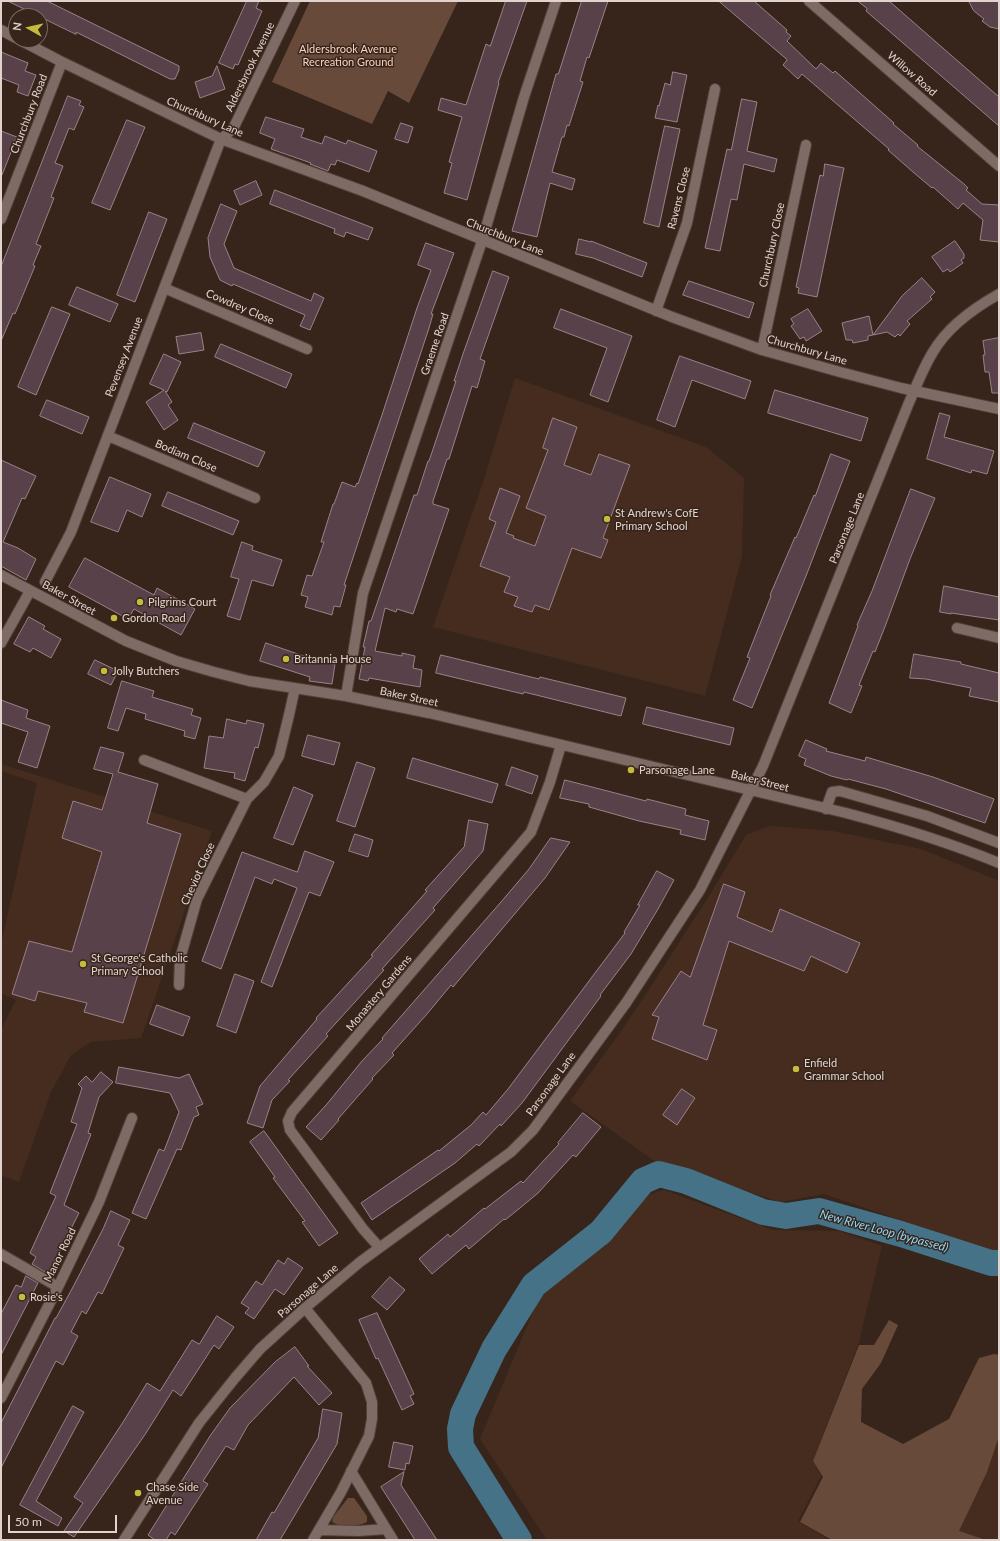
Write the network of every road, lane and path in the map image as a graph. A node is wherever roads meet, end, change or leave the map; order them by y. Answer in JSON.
{"nodes":[{"id":1,"x":295,"y":1,"type":"edge"},
{"id":2,"x":556,"y":1,"type":"edge"},
{"id":3,"x":809,"y":1,"type":"edge"},
{"id":4,"x":35,"y":48,"type":"edge"},
{"id":5,"x":62,"y":62,"type":"junction"},
{"id":6,"x":715,"y":89,"type":"dead end"},
{"id":7,"x":221,"y":139,"type":"junction"},
{"id":8,"x":806,"y":145,"type":"dead end"},
{"id":9,"x":999,"y":166,"type":"edge"},
{"id":10,"x":1,"y":219,"type":"edge"},
{"id":11,"x":482,"y":241,"type":"junction"},
{"id":12,"x":164,"y":288,"type":"junction"},
{"id":13,"x":999,"y":294,"type":"edge"},
{"id":14,"x":656,"y":311,"type":"junction"},
{"id":15,"x":307,"y":349,"type":"dead end"},
{"id":16,"x":762,"y":350,"type":"junction"},
{"id":17,"x":914,"y":391,"type":"junction"},
{"id":18,"x":999,"y":409,"type":"edge"},
{"id":19,"x":108,"y":436,"type":"junction"},
{"id":20,"x":255,"y":498,"type":"dead end"},
{"id":21,"x":1,"y":575,"type":"edge"},
{"id":22,"x":45,"y":582,"type":"dead end"},
{"id":23,"x":30,"y":591,"type":"junction"},
{"id":24,"x":957,"y":628,"type":"dead end"},
{"id":25,"x":999,"y":638,"type":"edge"},
{"id":26,"x":1,"y":643,"type":"edge"},
{"id":27,"x":295,"y":688,"type":"junction"},
{"id":28,"x":346,"y":696,"type":"junction"},
{"id":29,"x":561,"y":744,"type":"junction"},
{"id":30,"x":144,"y":760,"type":"dead end"},
{"id":31,"x":750,"y":791,"type":"junction"},
{"id":32,"x":247,"y":799,"type":"junction"},
{"id":33,"x":826,"y":809,"type":"junction"},
{"id":34,"x":966,"y":830,"type":"junction"},
{"id":35,"x":999,"y":843,"type":"edge"},
{"id":36,"x":959,"y":847,"type":"junction"},
{"id":37,"x":999,"y":863,"type":"edge"},
{"id":38,"x":179,"y":985,"type":"dead end"},
{"id":39,"x":132,"y":1118,"type":"dead end"},
{"id":40,"x":379,"y":1247,"type":"junction"},
{"id":41,"x":1,"y":1254,"type":"edge"},
{"id":42,"x":58,"y":1287,"type":"junction"},
{"id":43,"x":305,"y":1308,"type":"junction"},
{"id":44,"x":1,"y":1398,"type":"edge"},
{"id":45,"x":351,"y":1471,"type":"junction"},
{"id":46,"x":319,"y":1530,"type":"junction"},
{"id":47,"x":386,"y":1530,"type":"junction"},
{"id":48,"x":124,"y":1540,"type":"edge"},
{"id":49,"x":313,"y":1540,"type":"edge"},
{"id":50,"x":393,"y":1540,"type":"edge"}],
"edges":[{"from":1,"to":7,"type":"street","name":"Aldersbrook Avenue"},
{"from":2,"to":11,"type":"street","name":"Graeme Road"},
{"from":3,"to":9,"type":"street","name":"Willow Road"},
{"from":4,"to":5,"type":"street","name":"Churchbury Lane"},
{"from":5,"to":7,"type":"street","name":"Churchbury Lane"},
{"from":5,"to":10,"type":"street","name":"Churchbury Road"},
{"from":6,"to":14,"type":"street","name":"Ravens Close"},
{"from":7,"to":11,"type":"street","name":"Churchbury Lane"},
{"from":7,"to":12,"type":"street","name":"Pevensey Avenue"},
{"from":8,"to":16,"type":"street","name":"Churchbury Close"},
{"from":11,"to":14,"type":"street","name":"Churchbury Lane"},
{"from":11,"to":28,"type":"street","name":"Graeme Road"},
{"from":12,"to":15,"type":"street","name":"Cowdrey Close"},
{"from":12,"to":19,"type":"street","name":"Pevensey Avenue"},
{"from":13,"to":17,"type":"street","name":"Parsonage Lane"},
{"from":14,"to":16,"type":"street","name":"Churchbury Lane"},
{"from":16,"to":17,"type":"street","name":"Churchbury Lane"},
{"from":17,"to":18,"type":"street","name":"Churchbury Lane"},
{"from":17,"to":31,"type":"street","name":"Parsonage Lane"},
{"from":19,"to":20,"type":"street","name":"Bodiam Close"},
{"from":19,"to":22,"type":"street","name":"Pevensey Avenue"},
{"from":21,"to":23,"type":"street","name":"Baker Street"},
{"from":23,"to":26,"type":"street"},
{"from":23,"to":27,"type":"street","name":"Baker Street"},
{"from":24,"to":25,"type":"street"},
{"from":27,"to":28,"type":"street","name":"Baker Street"},
{"from":27,"to":32,"type":"street","name":"Cheviot Close"},
{"from":28,"to":29,"type":"street","name":"Baker Street"},
{"from":29,"to":31,"type":"street","name":"Baker Street"},
{"from":29,"to":40,"type":"street","name":"Monastery Gardens"},
{"from":30,"to":32,"type":"street"},
{"from":31,"to":33,"type":"street","name":"Baker Street"},
{"from":31,"to":40,"type":"street","name":"Parsonage Lane"},
{"from":32,"to":38,"type":"street","name":"Cheviot Close"},
{"from":33,"to":34,"type":"street"},
{"from":33,"to":36,"type":"street","name":"Baker Street"},
{"from":34,"to":35,"type":"street"},
{"from":34,"to":36,"type":"street"},
{"from":36,"to":37,"type":"street","name":"Baker Street"},
{"from":39,"to":42,"type":"street","name":"Manor Road"},
{"from":40,"to":43,"type":"street","name":"Parsonage Lane"},
{"from":41,"to":42,"type":"street"},
{"from":42,"to":44,"type":"street","name":"Manor Road"},
{"from":43,"to":45,"type":"street"},
{"from":43,"to":48,"type":"street","name":"Parsonage Lane"},
{"from":45,"to":46,"type":"street"},
{"from":45,"to":47,"type":"street"},
{"from":46,"to":47,"type":"street"},
{"from":46,"to":49,"type":"street"},
{"from":47,"to":50,"type":"street"}]}
